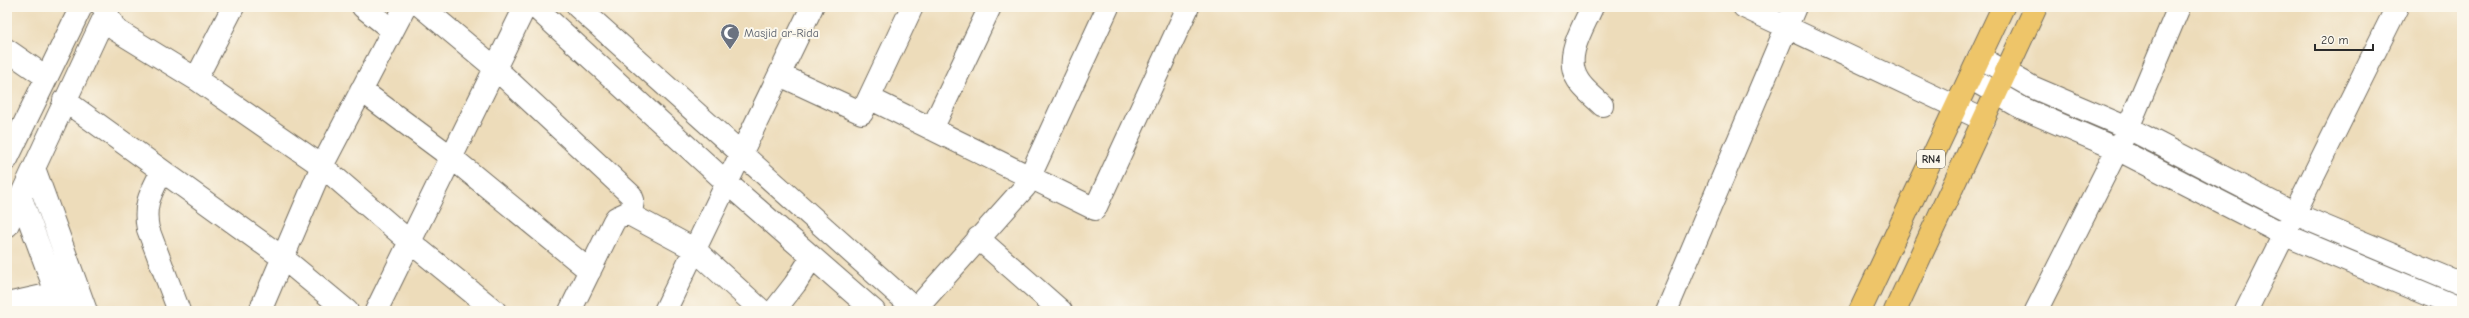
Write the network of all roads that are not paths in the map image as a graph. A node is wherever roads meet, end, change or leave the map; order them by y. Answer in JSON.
{"nodes":[{"id":1,"x":81,"y":7,"type":"edge"},
{"id":2,"x":233,"y":7,"type":"edge"},
{"id":3,"x":363,"y":7,"type":"edge"},
{"id":4,"x":405,"y":7,"type":"edge"},
{"id":5,"x":422,"y":7,"type":"edge"},
{"id":6,"x":525,"y":7,"type":"edge"},
{"id":7,"x":534,"y":7,"type":"edge"},
{"id":8,"x":578,"y":7,"type":"edge"},
{"id":9,"x":812,"y":7,"type":"edge"},
{"id":10,"x":912,"y":7,"type":"edge"},
{"id":11,"x":990,"y":7,"type":"edge"},
{"id":12,"x":1188,"y":7,"type":"edge"},
{"id":13,"x":1592,"y":7,"type":"edge"},
{"id":14,"x":1744,"y":7,"type":"edge"},
{"id":15,"x":1795,"y":7,"type":"edge"},
{"id":16,"x":2003,"y":7,"type":"edge"},
{"id":17,"x":2036,"y":7,"type":"edge"},
{"id":18,"x":2179,"y":7,"type":"edge"},
{"id":19,"x":2397,"y":7,"type":"edge"},
{"id":20,"x":1104,"y":8,"type":"edge"},
{"id":21,"x":106,"y":9,"type":"edge"},
{"id":22,"x":1786,"y":27,"type":"junction"},
{"id":23,"x":392,"y":30,"type":"junction"},
{"id":24,"x":7,"y":50,"type":"edge"},
{"id":25,"x":1979,"y":57,"type":"junction"},
{"id":26,"x":495,"y":68,"type":"junction"},
{"id":27,"x":2004,"y":73,"type":"junction"},
{"id":28,"x":780,"y":75,"type":"junction"},
{"id":29,"x":46,"y":77,"type":"junction"},
{"id":30,"x":1970,"y":78,"type":"junction"},
{"id":31,"x":196,"y":79,"type":"junction"},
{"id":32,"x":361,"y":90,"type":"junction"},
{"id":33,"x":1995,"y":94,"type":"junction"},
{"id":34,"x":869,"y":98,"type":"junction"},
{"id":35,"x":64,"y":100,"type":"junction"},
{"id":36,"x":1602,"y":105,"type":"dead end"},
{"id":37,"x":1956,"y":107,"type":"junction"},
{"id":38,"x":1984,"y":120,"type":"junction"},
{"id":39,"x":2128,"y":128,"type":"junction"},
{"id":40,"x":932,"y":129,"type":"junction"},
{"id":41,"x":2118,"y":149,"type":"junction"},
{"id":42,"x":741,"y":154,"type":"junction"},
{"id":43,"x":452,"y":157,"type":"junction"},
{"id":44,"x":7,"y":159,"type":"edge"},
{"id":45,"x":322,"y":166,"type":"junction"},
{"id":46,"x":34,"y":168,"type":"junction"},
{"id":47,"x":162,"y":171,"type":"junction"},
{"id":48,"x":1030,"y":177,"type":"junction"},
{"id":49,"x":726,"y":182,"type":"junction"},
{"id":50,"x":21,"y":198,"type":"junction"},
{"id":51,"x":631,"y":214,"type":"junction"},
{"id":52,"x":2295,"y":214,"type":"junction"},
{"id":53,"x":7,"y":226,"type":"edge"},
{"id":54,"x":2285,"y":235,"type":"junction"},
{"id":55,"x":978,"y":238,"type":"junction"},
{"id":56,"x":410,"y":242,"type":"junction"},
{"id":57,"x":694,"y":249,"type":"junction"},
{"id":58,"x":812,"y":257,"type":"junction"},
{"id":59,"x":283,"y":258,"type":"junction"},
{"id":60,"x":590,"y":271,"type":"junction"},
{"id":61,"x":2462,"y":284,"type":"edge"},
{"id":62,"x":887,"y":285,"type":"junction"},
{"id":63,"x":78,"y":288,"type":"junction"},
{"id":64,"x":60,"y":303,"type":"edge"},
{"id":65,"x":7,"y":304,"type":"edge"},
{"id":66,"x":909,"y":308,"type":"edge"},
{"id":67,"x":2462,"y":309,"type":"edge"},
{"id":68,"x":86,"y":311,"type":"edge"},
{"id":69,"x":179,"y":311,"type":"edge"},
{"id":70,"x":260,"y":311,"type":"edge"},
{"id":71,"x":347,"y":311,"type":"edge"},
{"id":72,"x":376,"y":311,"type":"edge"},
{"id":73,"x":495,"y":311,"type":"edge"},
{"id":74,"x":570,"y":311,"type":"edge"},
{"id":75,"x":665,"y":311,"type":"edge"},
{"id":76,"x":762,"y":311,"type":"edge"},
{"id":77,"x":774,"y":311,"type":"edge"},
{"id":78,"x":874,"y":311,"type":"edge"},
{"id":79,"x":1061,"y":311,"type":"edge"},
{"id":80,"x":1666,"y":311,"type":"edge"},
{"id":81,"x":1860,"y":311,"type":"edge"},
{"id":82,"x":1895,"y":311,"type":"edge"},
{"id":83,"x":2036,"y":311,"type":"edge"},
{"id":84,"x":2246,"y":311,"type":"edge"}],
"edges":[{"from":1,"to":29,"type":"street"},
{"from":2,"to":31,"type":"street"},
{"from":3,"to":23,"type":"street"},
{"from":4,"to":23,"type":"street"},
{"from":5,"to":26,"type":"street"},
{"from":6,"to":26,"type":"street"},
{"from":7,"to":49,"type":"street"},
{"from":8,"to":42,"type":"street"},
{"from":9,"to":28,"type":"street"},
{"from":10,"to":34,"type":"street"},
{"from":11,"to":40,"type":"street"},
{"from":12,"to":48,"type":"street"},
{"from":13,"to":36,"type":"street"},
{"from":14,"to":22,"type":"street"},
{"from":15,"to":22,"type":"street"},
{"from":16,"to":25,"type":"main road","number":"RN4"},
{"from":17,"to":27,"type":"main road","number":"RN4"},
{"from":18,"to":39,"type":"street"},
{"from":19,"to":52,"type":"street"},
{"from":20,"to":48,"type":"street"},
{"from":21,"to":31,"type":"street"},
{"from":21,"to":35,"type":"street"},
{"from":22,"to":37,"type":"street"},
{"from":22,"to":80,"type":"street"},
{"from":23,"to":32,"type":"street"},
{"from":24,"to":29,"type":"street"},
{"from":25,"to":27,"type":"street"},
{"from":25,"to":30,"type":"main road","number":"RN4"},
{"from":26,"to":43,"type":"street"},
{"from":26,"to":51,"type":"street"},
{"from":27,"to":33,"type":"main road","number":"RN4"},
{"from":27,"to":39,"type":"street"},
{"from":28,"to":34,"type":"street"},
{"from":28,"to":42,"type":"street"},
{"from":29,"to":44,"type":"street"},
{"from":30,"to":33,"type":"street"},
{"from":30,"to":37,"type":"main road","number":"RN4"},
{"from":31,"to":45,"type":"street"},
{"from":32,"to":43,"type":"street"},
{"from":32,"to":45,"type":"street"},
{"from":33,"to":38,"type":"main road","number":"RN4"},
{"from":33,"to":41,"type":"street"},
{"from":34,"to":40,"type":"street"},
{"from":35,"to":46,"type":"street"},
{"from":35,"to":47,"type":"street"},
{"from":37,"to":38,"type":"street"},
{"from":37,"to":81,"type":"main road","number":"RN4"},
{"from":38,"to":82,"type":"main road","number":"RN4"},
{"from":39,"to":41,"type":"street"},
{"from":39,"to":52,"type":"street"},
{"from":40,"to":48,"type":"street"},
{"from":41,"to":54,"type":"street"},
{"from":41,"to":83,"type":"street"},
{"from":42,"to":49,"type":"street"},
{"from":42,"to":62,"type":"street"},
{"from":43,"to":56,"type":"street"},
{"from":43,"to":60,"type":"street"},
{"from":45,"to":56,"type":"street"},
{"from":45,"to":59,"type":"street"},
{"from":46,"to":50,"type":"street"},
{"from":46,"to":63,"type":"street"},
{"from":47,"to":59,"type":"street"},
{"from":47,"to":69,"type":"street"},
{"from":48,"to":55,"type":"street"},
{"from":49,"to":57,"type":"street"},
{"from":49,"to":58,"type":"street"},
{"from":50,"to":53,"type":"street"},
{"from":50,"to":64,"type":"street"},
{"from":51,"to":57,"type":"street"},
{"from":51,"to":60,"type":"street"},
{"from":52,"to":54,"type":"street"},
{"from":52,"to":61,"type":"street"},
{"from":54,"to":67,"type":"street"},
{"from":54,"to":84,"type":"street"},
{"from":55,"to":66,"type":"street"},
{"from":55,"to":79,"type":"street"},
{"from":56,"to":72,"type":"street"},
{"from":56,"to":73,"type":"street"},
{"from":57,"to":75,"type":"street"},
{"from":57,"to":76,"type":"street"},
{"from":58,"to":77,"type":"street"},
{"from":58,"to":78,"type":"street"},
{"from":59,"to":70,"type":"street"},
{"from":59,"to":71,"type":"street"},
{"from":60,"to":74,"type":"street"},
{"from":62,"to":66,"type":"street"},
{"from":62,"to":78,"type":"street"},
{"from":63,"to":64,"type":"street"},
{"from":63,"to":68,"type":"street"},
{"from":64,"to":65,"type":"street"}]}
